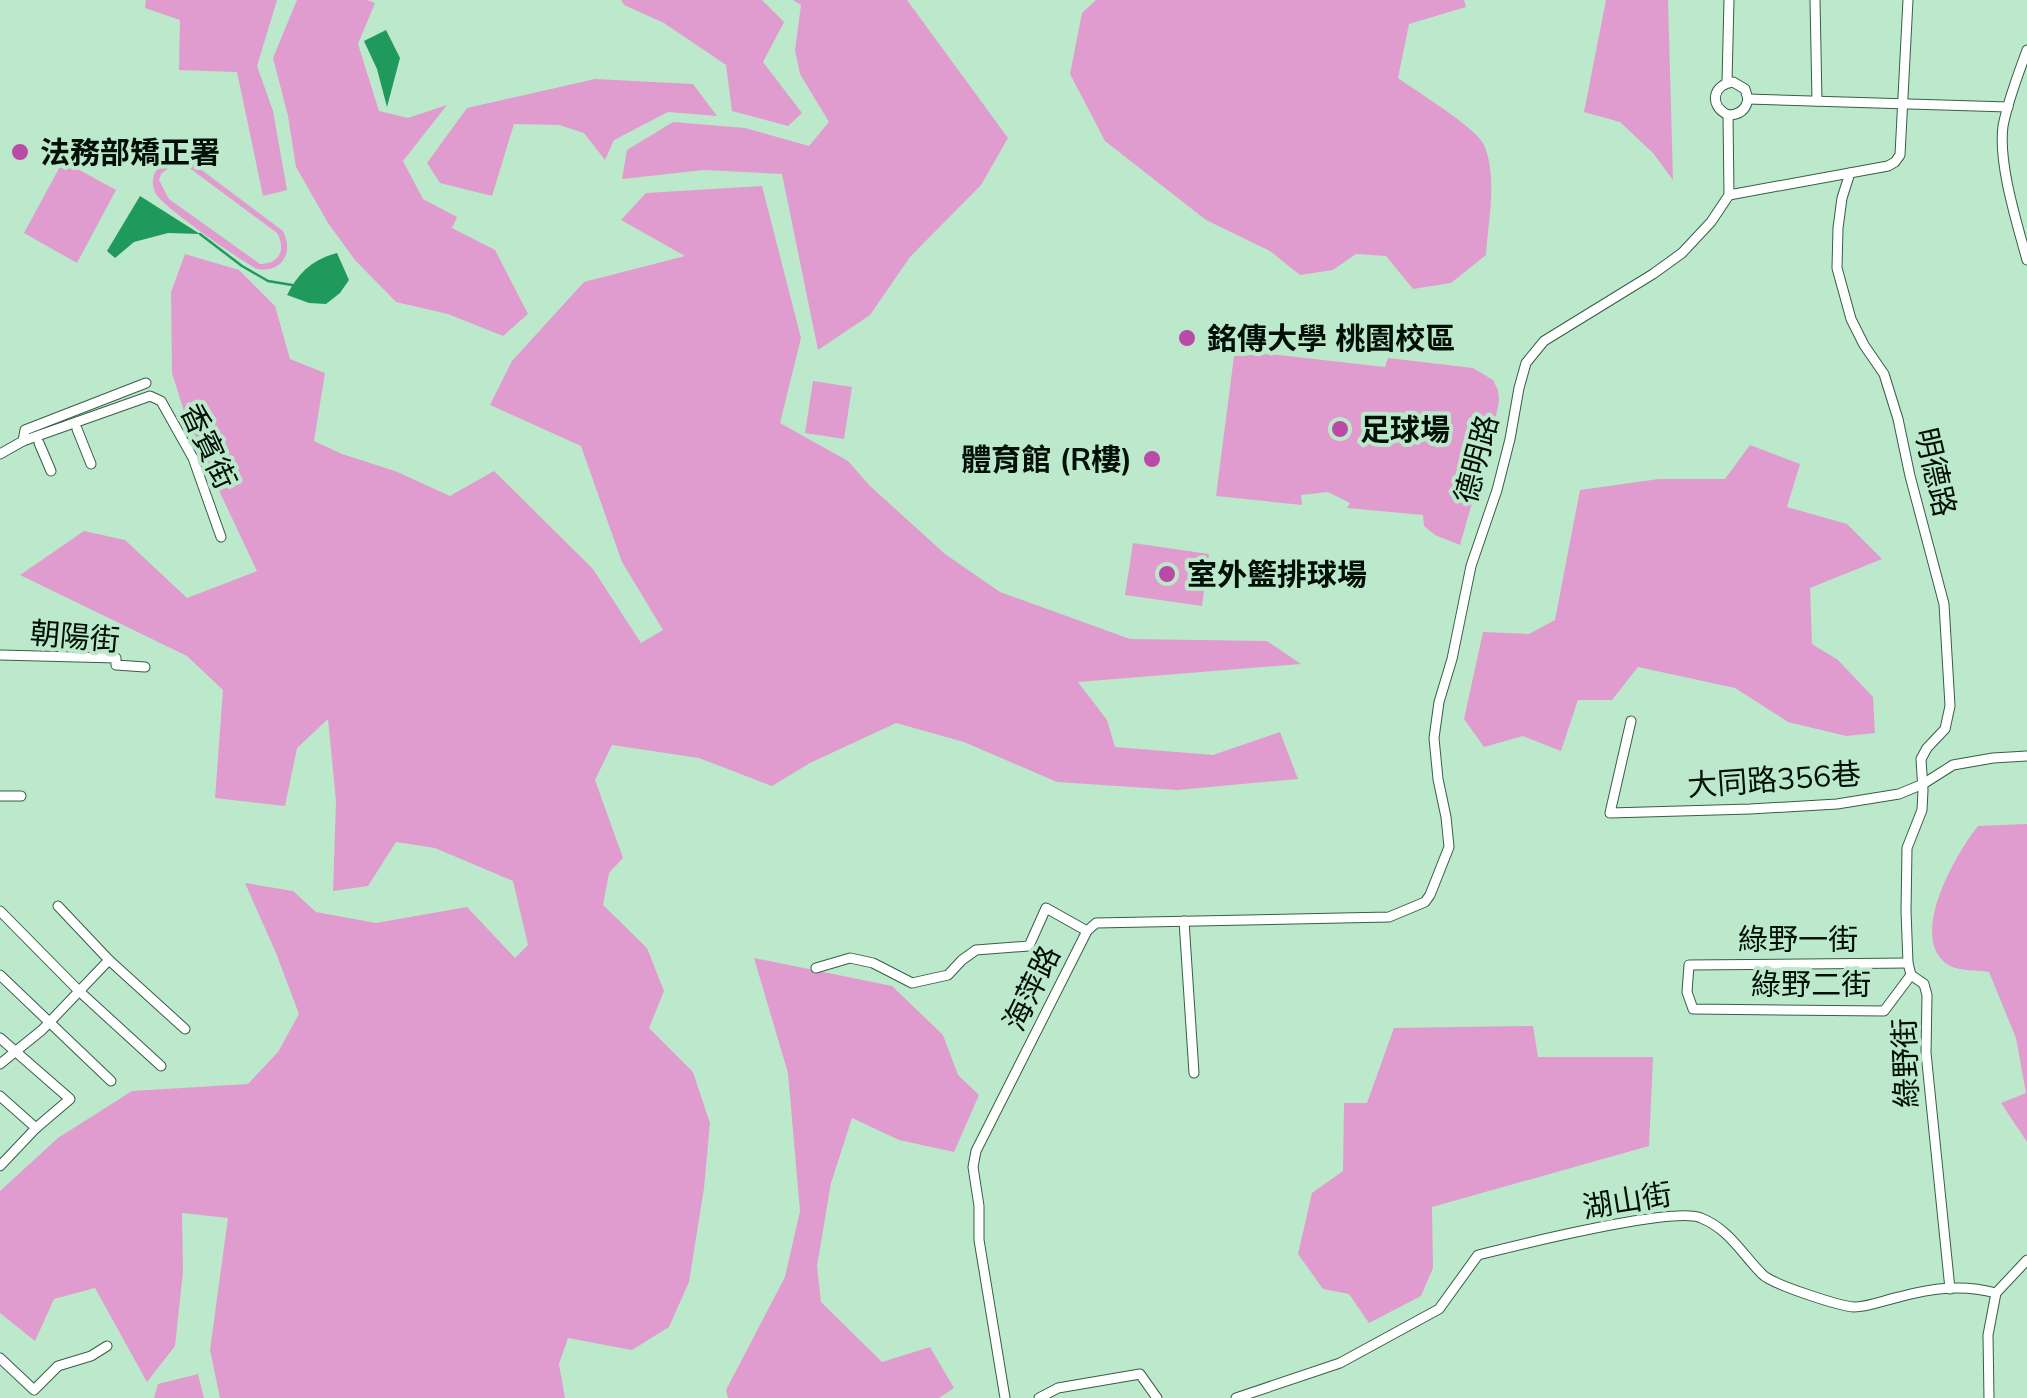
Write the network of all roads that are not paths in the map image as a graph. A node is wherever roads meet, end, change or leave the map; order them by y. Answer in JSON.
{"nodes":[{"id":1,"x":1729,"y":0,"type":"edge"},
{"id":2,"x":1815,"y":0,"type":"edge"},
{"id":3,"x":1908,"y":0,"type":"edge"},
{"id":4,"x":2027,"y":50,"type":"edge"},
{"id":5,"x":1728,"y":82,"type":"junction"},
{"id":6,"x":1748,"y":99,"type":"junction"},
{"id":7,"x":1818,"y":101,"type":"junction"},
{"id":8,"x":1902,"y":104,"type":"junction"},
{"id":9,"x":2008,"y":107,"type":"junction"},
{"id":10,"x":1728,"y":115,"type":"junction"},
{"id":11,"x":1850,"y":174,"type":"junction"},
{"id":12,"x":1730,"y":195,"type":"junction"},
{"id":13,"x":2027,"y":260,"type":"edge"},
{"id":14,"x":146,"y":383,"type":"dead end"},
{"id":15,"x":77,"y":429,"type":"dead end"},
{"id":16,"x":23,"y":441,"type":"junction"},
{"id":17,"x":39,"y":443,"type":"dead end"},
{"id":18,"x":0,"y":454,"type":"edge"},
{"id":19,"x":91,"y":464,"type":"dead end"},
{"id":20,"x":51,"y":471,"type":"dead end"},
{"id":21,"x":220,"y":538,"type":"dead end"},
{"id":22,"x":0,"y":656,"type":"edge"},
{"id":23,"x":145,"y":667,"type":"dead end"},
{"id":24,"x":1631,"y":721,"type":"dead end"},
{"id":25,"x":2027,"y":756,"type":"edge"},
{"id":26,"x":1923,"y":784,"type":"junction"},
{"id":27,"x":0,"y":796,"type":"edge"},
{"id":28,"x":21,"y":796,"type":"dead end"},
{"id":29,"x":1425,"y":902,"type":"joint"},
{"id":30,"x":58,"y":906,"type":"dead end"},
{"id":31,"x":0,"y":911,"type":"edge"},
{"id":32,"x":1184,"y":920,"type":"junction"},
{"id":33,"x":1086,"y":931,"type":"junction"},
{"id":34,"x":109,"y":960,"type":"junction"},
{"id":35,"x":1908,"y":963,"type":"junction"},
{"id":36,"x":816,"y":968,"type":"dead end"},
{"id":37,"x":0,"y":974,"type":"edge"},
{"id":38,"x":1912,"y":974,"type":"junction"},
{"id":39,"x":79,"y":991,"type":"junction"},
{"id":40,"x":1693,"y":1009,"type":"joint"},
{"id":41,"x":50,"y":1022,"type":"junction"},
{"id":42,"x":185,"y":1029,"type":"dead end"},
{"id":43,"x":0,"y":1038,"type":"edge"},
{"id":44,"x":16,"y":1054,"type":"junction"},
{"id":45,"x":0,"y":1064,"type":"edge"},
{"id":46,"x":161,"y":1066,"type":"dead end"},
{"id":47,"x":1194,"y":1073,"type":"dead end"},
{"id":48,"x":111,"y":1081,"type":"dead end"},
{"id":49,"x":0,"y":1096,"type":"edge"},
{"id":50,"x":36,"y":1128,"type":"junction"},
{"id":51,"x":1,"y":1162,"type":"edge"},
{"id":52,"x":2027,"y":1260,"type":"edge"},
{"id":53,"x":1950,"y":1288,"type":"junction"},
{"id":54,"x":1996,"y":1293,"type":"junction"},
{"id":55,"x":107,"y":1346,"type":"dead end"},
{"id":56,"x":0,"y":1358,"type":"edge"},
{"id":57,"x":1005,"y":1398,"type":"edge"},
{"id":58,"x":1039,"y":1398,"type":"edge"},
{"id":59,"x":1157,"y":1398,"type":"edge"},
{"id":60,"x":1236,"y":1398,"type":"edge"},
{"id":61,"x":1989,"y":1398,"type":"edge"}],
"edges":[{"from":1,"to":5,"type":"street"},
{"from":2,"to":7,"type":"street"},
{"from":3,"to":8,"type":"street"},
{"from":4,"to":9,"type":"street"},
{"from":5,"to":6,"type":"street"},
{"from":5,"to":10,"type":"street"},
{"from":6,"to":7,"type":"street"},
{"from":6,"to":10,"type":"street"},
{"from":7,"to":8,"type":"street"},
{"from":8,"to":9,"type":"street"},
{"from":8,"to":11,"type":"street"},
{"from":9,"to":13,"type":"street"},
{"from":10,"to":12,"type":"street"},
{"from":11,"to":12,"type":"street"},
{"from":11,"to":26,"type":"street","name":"明德路"},
{"from":12,"to":29,"type":"street","name":"德明路"},
{"from":14,"to":16,"type":"street","name":"香賓街"},
{"from":15,"to":19,"type":"street"},
{"from":16,"to":18,"type":"street","name":"香賓街"},
{"from":16,"to":21,"type":"street","name":"香賓街"},
{"from":17,"to":20,"type":"street"},
{"from":22,"to":23,"type":"street","name":"朝陽街"},
{"from":24,"to":26,"type":"street","name":"大同路356巷"},
{"from":25,"to":26,"type":"street","name":"大同路356巷"},
{"from":26,"to":35,"type":"street","name":"綠野街"},
{"from":27,"to":28,"type":"street"},
{"from":29,"to":32,"type":"street","name":"海萍路"},
{"from":30,"to":34,"type":"street"},
{"from":31,"to":39,"type":"street"},
{"from":32,"to":33,"type":"street","name":"海萍路"},
{"from":32,"to":47,"type":"street"},
{"from":33,"to":36,"type":"street"},
{"from":33,"to":57,"type":"street","name":"海萍路"},
{"from":34,"to":39,"type":"street"},
{"from":34,"to":42,"type":"street"},
{"from":35,"to":38,"type":"street","name":"綠野街"},
{"from":35,"to":40,"type":"street","name":"綠野一街"},
{"from":37,"to":41,"type":"street"},
{"from":38,"to":40,"type":"street","name":"綠野二街"},
{"from":38,"to":53,"type":"street","name":"綠野街"},
{"from":39,"to":41,"type":"street"},
{"from":39,"to":46,"type":"street"},
{"from":41,"to":44,"type":"street"},
{"from":41,"to":48,"type":"street"},
{"from":43,"to":44,"type":"street"},
{"from":44,"to":45,"type":"street"},
{"from":44,"to":50,"type":"street"},
{"from":49,"to":50,"type":"street"},
{"from":50,"to":51,"type":"street"},
{"from":52,"to":54,"type":"street"},
{"from":53,"to":54,"type":"street","name":"湖山街"},
{"from":53,"to":60,"type":"street","name":"湖山街"},
{"from":54,"to":61,"type":"street"},
{"from":55,"to":56,"type":"street"},
{"from":58,"to":59,"type":"street"}]}
